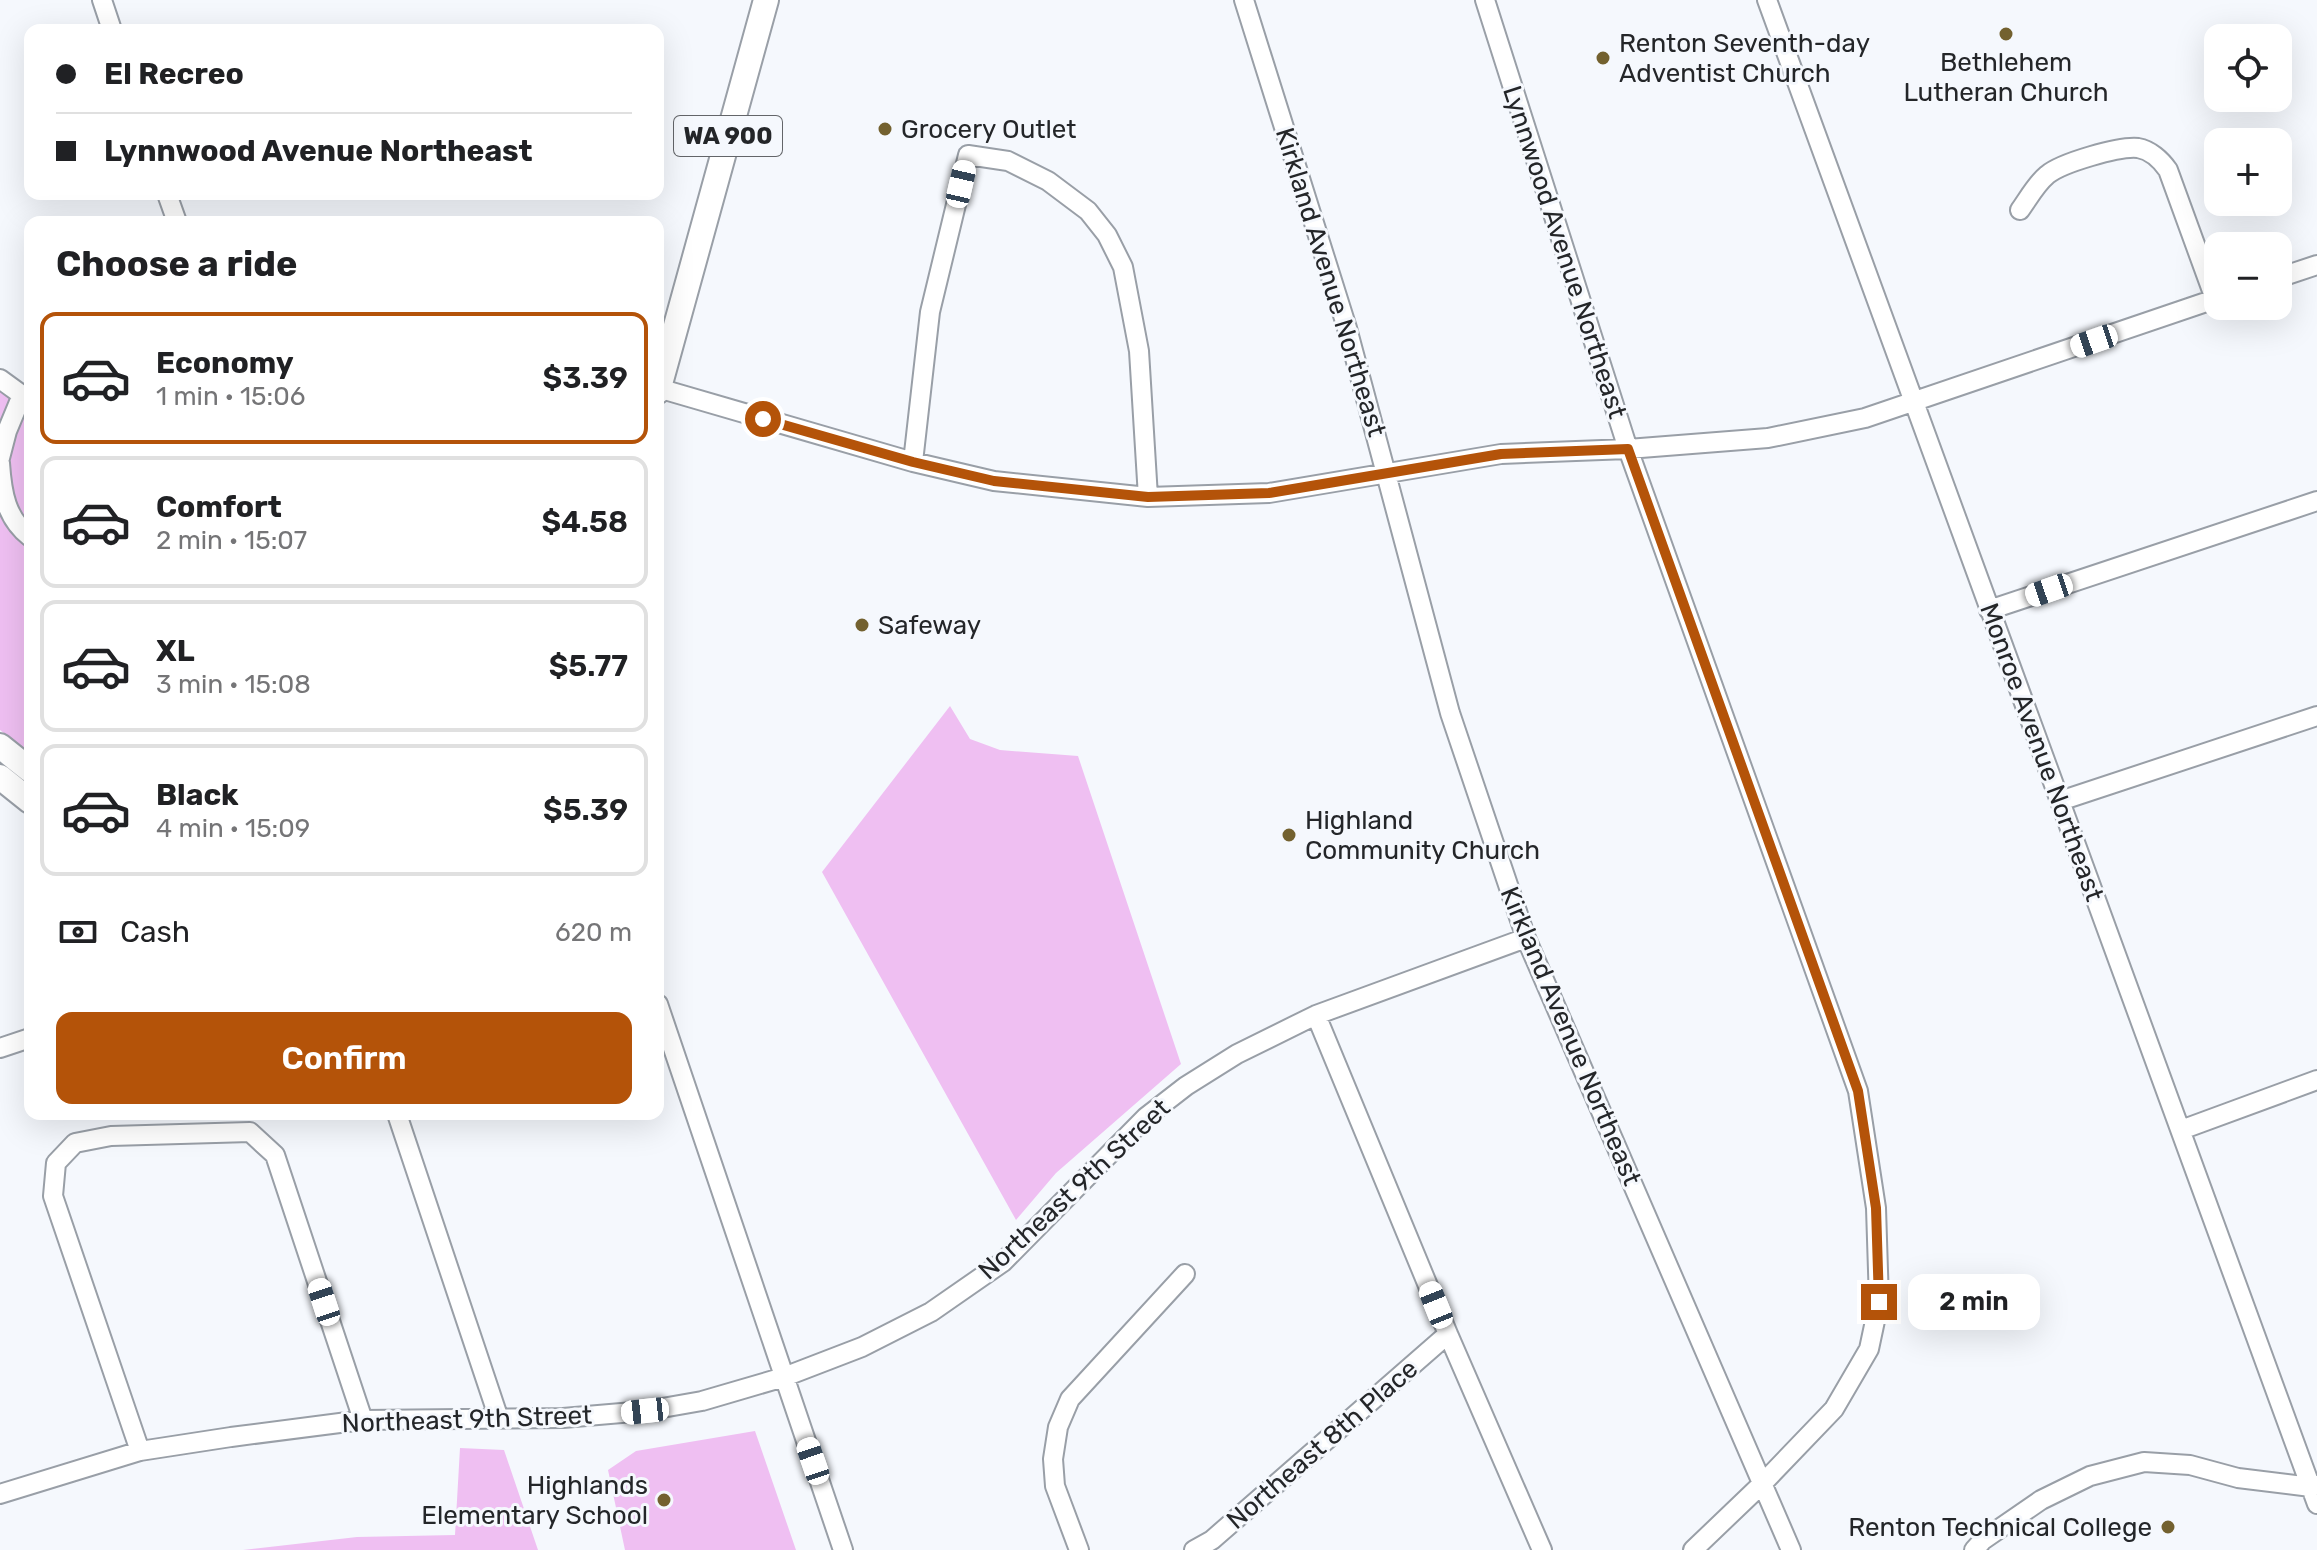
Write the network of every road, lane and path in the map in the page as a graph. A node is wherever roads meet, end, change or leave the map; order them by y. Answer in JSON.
{"nodes":[{"id":1,"x":102,"y":0,"type":"edge"},
{"id":2,"x":766,"y":0,"type":"edge"},
{"id":3,"x":1244,"y":0,"type":"edge"},
{"id":4,"x":1485,"y":0,"type":"edge"},
{"id":5,"x":1767,"y":0,"type":"edge"},
{"id":6,"x":110,"y":24,"type":"edge"},
{"id":7,"x":2020,"y":210,"type":"dead end"},
{"id":8,"x":2317,"y":265,"type":"edge"},
{"id":9,"x":2204,"y":267,"type":"edge"},
{"id":10,"x":2292,"y":273,"type":"edge"},
{"id":11,"x":2204,"y":303,"type":"edge"},
{"id":12,"x":664,"y":367,"type":"edge"},
{"id":13,"x":0,"y":379,"type":"edge"},
{"id":14,"x":664,"y":391,"type":"edge"},
{"id":15,"x":24,"y":392,"type":"edge"},
{"id":16,"x":24,"y":397,"type":"edge"},
{"id":17,"x":1913,"y":403,"type":"junction"},
{"id":18,"x":1628,"y":449,"type":"junction"},
{"id":19,"x":0,"y":460,"type":"edge"},
{"id":20,"x":913,"y":462,"type":"junction"},
{"id":21,"x":1388,"y":475,"type":"junction"},
{"id":22,"x":1148,"y":497,"type":"junction"},
{"id":23,"x":2317,"y":501,"type":"edge"},
{"id":24,"x":24,"y":532,"type":"edge"},
{"id":25,"x":1989,"y":610,"type":"junction"},
{"id":26,"x":2317,"y":716,"type":"edge"},
{"id":27,"x":0,"y":746,"type":"edge"},
{"id":28,"x":24,"y":765,"type":"edge"},
{"id":29,"x":0,"y":777,"type":"edge"},
{"id":30,"x":24,"y":796,"type":"edge"},
{"id":31,"x":2060,"y":801,"type":"junction"},
{"id":32,"x":1526,"y":938,"type":"junction"},
{"id":33,"x":1316,"y":1015,"type":"junction"},
{"id":34,"x":664,"y":1022,"type":"edge"},
{"id":35,"x":24,"y":1040,"type":"edge"},
{"id":36,"x":0,"y":1048,"type":"edge"},
{"id":37,"x":2317,"y":1080,"type":"edge"},
{"id":38,"x":399,"y":1120,"type":"edge"},
{"id":39,"x":2181,"y":1130,"type":"junction"},
{"id":40,"x":1185,"y":1274,"type":"dead end"},
{"id":41,"x":1448,"y":1334,"type":"junction"},
{"id":42,"x":784,"y":1377,"type":"junction"},
{"id":43,"x":499,"y":1419,"type":"junction"},
{"id":44,"x":363,"y":1420,"type":"junction"},
{"id":45,"x":140,"y":1451,"type":"junction"},
{"id":46,"x":1763,"y":1483,"type":"junction"},
{"id":47,"x":2315,"y":1492,"type":"edge"},
{"id":48,"x":0,"y":1494,"type":"edge"},
{"id":49,"x":843,"y":1550,"type":"edge"},
{"id":50,"x":1079,"y":1550,"type":"edge"},
{"id":51,"x":1194,"y":1550,"type":"edge"},
{"id":52,"x":1542,"y":1550,"type":"edge"},
{"id":53,"x":1693,"y":1550,"type":"edge"},
{"id":54,"x":1791,"y":1550,"type":"edge"},
{"id":55,"x":1974,"y":1550,"type":"edge"}],
"edges":[{"from":1,"to":6,"type":"street"},
{"from":2,"to":12,"type":"main road","number":"WA 900"},
{"from":3,"to":21,"type":"street","name":"Kirkland Avenue Northeast"},
{"from":4,"to":18,"type":"street","name":"Lynnwood Avenue Northeast"},
{"from":5,"to":17,"type":"street","name":"Monroe Avenue Northeast"},
{"from":7,"to":9,"type":"street"},
{"from":8,"to":10,"type":"street"},
{"from":11,"to":17,"type":"street"},
{"from":13,"to":15,"type":"street"},
{"from":14,"to":20,"type":"street"},
{"from":16,"to":19,"type":"street"},
{"from":17,"to":18,"type":"street"},
{"from":17,"to":25,"type":"street","name":"Monroe Avenue Northeast"},
{"from":18,"to":21,"type":"street"},
{"from":18,"to":46,"type":"street","name":"Lynnwood Avenue Northeast"},
{"from":19,"to":24,"type":"street"},
{"from":20,"to":22,"type":"street"},
{"from":20,"to":22,"type":"street"},
{"from":21,"to":22,"type":"street"},
{"from":21,"to":32,"type":"street","name":"Kirkland Avenue Northeast"},
{"from":23,"to":25,"type":"street"},
{"from":25,"to":31,"type":"street","name":"Monroe Avenue Northeast"},
{"from":26,"to":31,"type":"street"},
{"from":27,"to":28,"type":"main road"},
{"from":29,"to":30,"type":"main road"},
{"from":31,"to":39,"type":"street","name":"Monroe Avenue Northeast"},
{"from":32,"to":33,"type":"street","name":"Northeast 9th Street"},
{"from":32,"to":46,"type":"street","name":"Kirkland Avenue Northeast"},
{"from":33,"to":41,"type":"street"},
{"from":33,"to":42,"type":"street","name":"Northeast 9th Street"},
{"from":34,"to":42,"type":"street"},
{"from":35,"to":36,"type":"street"},
{"from":37,"to":39,"type":"street"},
{"from":38,"to":43,"type":"street"},
{"from":39,"to":47,"type":"street","name":"Monroe Avenue Northeast"},
{"from":40,"to":50,"type":"street"},
{"from":41,"to":51,"type":"street","name":"Northeast 8th Place"},
{"from":41,"to":52,"type":"street"},
{"from":42,"to":43,"type":"street","name":"Northeast 9th Street"},
{"from":42,"to":49,"type":"street"},
{"from":43,"to":44,"type":"street","name":"Northeast 9th Street"},
{"from":44,"to":45,"type":"street","name":"Northeast 9th Street"},
{"from":44,"to":45,"type":"street"},
{"from":45,"to":48,"type":"street","name":"Northeast 9th Street"},
{"from":46,"to":53,"type":"street","name":"Lynnwood Avenue Northeast"},
{"from":46,"to":54,"type":"street","name":"Kirkland Avenue Northeast"},
{"from":47,"to":55,"type":"street"}]}
